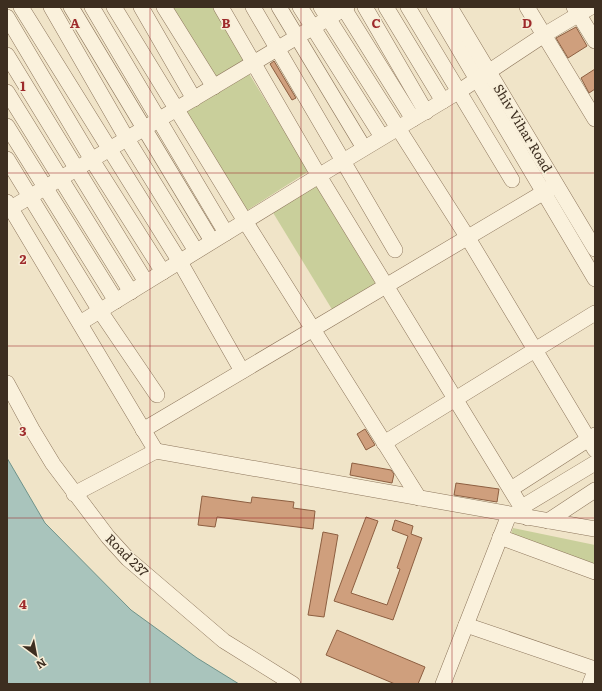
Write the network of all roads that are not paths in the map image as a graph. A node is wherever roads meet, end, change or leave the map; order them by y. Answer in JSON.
{"nodes":[{"id":1,"x":21,"y":7,"type":"edge"},
{"id":2,"x":50,"y":7,"type":"edge"},
{"id":3,"x":92,"y":7,"type":"edge"},
{"id":4,"x":114,"y":7,"type":"edge"},
{"id":5,"x":140,"y":7,"type":"edge"},
{"id":6,"x":164,"y":7,"type":"edge"},
{"id":7,"x":221,"y":7,"type":"edge"},
{"id":8,"x":254,"y":7,"type":"edge"},
{"id":9,"x":279,"y":7,"type":"edge"},
{"id":10,"x":300,"y":7,"type":"edge"},
{"id":11,"x":365,"y":7,"type":"edge"},
{"id":12,"x":386,"y":7,"type":"edge"},
{"id":13,"x":408,"y":7,"type":"edge"},
{"id":14,"x":434,"y":7,"type":"edge"},
{"id":15,"x":450,"y":7,"type":"edge"},
{"id":16,"x":528,"y":7,"type":"edge"},
{"id":17,"x":344,"y":8,"type":"edge"},
{"id":18,"x":582,"y":10,"type":"edge"},
{"id":19,"x":74,"y":12,"type":"edge"},
{"id":20,"x":325,"y":13,"type":"edge"},
{"id":21,"x":7,"y":17,"type":"edge"},
{"id":22,"x":63,"y":26,"type":"junction"},
{"id":23,"x":312,"y":28,"type":"junction"},
{"id":24,"x":544,"y":35,"type":"junction"},
{"id":25,"x":297,"y":37,"type":"junction"},
{"id":26,"x":41,"y":40,"type":"junction"},
{"id":27,"x":595,"y":41,"type":"edge"},
{"id":28,"x":279,"y":48,"type":"junction"},
{"id":29,"x":27,"y":49,"type":"junction"},
{"id":30,"x":8,"y":58,"type":"edge"},
{"id":31,"x":254,"y":63,"type":"junction"},
{"id":32,"x":483,"y":75,"type":"junction"},
{"id":33,"x":214,"y":87,"type":"junction"},
{"id":34,"x":7,"y":92,"type":"edge"},
{"id":35,"x":458,"y":92,"type":"junction"},
{"id":36,"x":194,"y":99,"type":"junction"},
{"id":37,"x":443,"y":101,"type":"junction"},
{"id":38,"x":177,"y":109,"type":"junction"},
{"id":39,"x":426,"y":112,"type":"junction"},
{"id":40,"x":413,"y":119,"type":"junction"},
{"id":41,"x":595,"y":119,"type":"edge"},
{"id":42,"x":159,"y":120,"type":"junction"},
{"id":43,"x":7,"y":126,"type":"edge"},
{"id":44,"x":399,"y":128,"type":"junction"},
{"id":45,"x":144,"y":129,"type":"junction"},
{"id":46,"x":382,"y":138,"type":"junction"},
{"id":47,"x":127,"y":139,"type":"junction"},
{"id":48,"x":364,"y":148,"type":"junction"},
{"id":49,"x":109,"y":150,"type":"junction"},
{"id":50,"x":7,"y":159,"type":"edge"},
{"id":51,"x":92,"y":160,"type":"junction"},
{"id":52,"x":342,"y":161,"type":"junction"},
{"id":53,"x":76,"y":169,"type":"junction"},
{"id":54,"x":318,"y":176,"type":"junction"},
{"id":55,"x":60,"y":179,"type":"junction"},
{"id":56,"x":512,"y":180,"type":"dead end"},
{"id":57,"x":45,"y":188,"type":"junction"},
{"id":58,"x":550,"y":189,"type":"junction"},
{"id":59,"x":30,"y":197,"type":"junction"},
{"id":60,"x":9,"y":205,"type":"edge"},
{"id":61,"x":245,"y":221,"type":"junction"},
{"id":62,"x":226,"y":233,"type":"junction"},
{"id":63,"x":468,"y":238,"type":"junction"},
{"id":64,"x":212,"y":241,"type":"junction"},
{"id":65,"x":595,"y":249,"type":"edge"},
{"id":66,"x":395,"y":250,"type":"dead end"},
{"id":67,"x":196,"y":251,"type":"junction"},
{"id":68,"x":180,"y":262,"type":"junction"},
{"id":69,"x":163,"y":272,"type":"junction"},
{"id":70,"x":595,"y":279,"type":"edge"},
{"id":71,"x":146,"y":282,"type":"junction"},
{"id":72,"x":387,"y":285,"type":"junction"},
{"id":73,"x":131,"y":292,"type":"junction"},
{"id":74,"x":116,"y":301,"type":"junction"},
{"id":75,"x":100,"y":311,"type":"junction"},
{"id":76,"x":595,"y":313,"type":"edge"},
{"id":77,"x":80,"y":323,"type":"junction"},
{"id":78,"x":314,"y":329,"type":"junction"},
{"id":79,"x":536,"y":350,"type":"junction"},
{"id":80,"x":242,"y":371,"type":"junction"},
{"id":81,"x":7,"y":382,"type":"edge"},
{"id":82,"x":157,"y":395,"type":"dead end"},
{"id":83,"x":456,"y":399,"type":"junction"},
{"id":84,"x":143,"y":430,"type":"junction"},
{"id":85,"x":593,"y":441,"type":"edge"},
{"id":86,"x":384,"y":443,"type":"junction"},
{"id":87,"x":156,"y":451,"type":"junction"},
{"id":88,"x":595,"y":463,"type":"edge"},
{"id":89,"x":511,"y":489,"type":"junction"},
{"id":90,"x":595,"y":490,"type":"edge"},
{"id":91,"x":74,"y":494,"type":"junction"},
{"id":92,"x":420,"y":498,"type":"junction"},
{"id":93,"x":525,"y":512,"type":"junction"},
{"id":94,"x":509,"y":515,"type":"junction"},
{"id":95,"x":548,"y":521,"type":"junction"},
{"id":96,"x":595,"y":529,"type":"edge"},
{"id":97,"x":500,"y":537,"type":"junction"},
{"id":98,"x":595,"y":572,"type":"edge"},
{"id":99,"x":466,"y":625,"type":"junction"},
{"id":100,"x":595,"y":670,"type":"edge"},
{"id":101,"x":293,"y":684,"type":"edge"},
{"id":102,"x":443,"y":684,"type":"edge"},
{"id":103,"x":590,"y":684,"type":"edge"}],
"edges":[{"from":1,"to":26,"type":"street"},
{"from":2,"to":22,"type":"street"},
{"from":3,"to":19,"type":"street"},
{"from":3,"to":42,"type":"street"},
{"from":4,"to":38,"type":"street"},
{"from":5,"to":36,"type":"street"},
{"from":6,"to":33,"type":"street"},
{"from":7,"to":31,"type":"street"},
{"from":8,"to":28,"type":"street"},
{"from":9,"to":25,"type":"street"},
{"from":10,"to":23,"type":"street"},
{"from":11,"to":39,"type":"street"},
{"from":12,"to":37,"type":"street"},
{"from":13,"to":35,"type":"street"},
{"from":14,"to":32,"type":"street"},
{"from":15,"to":32,"type":"street","name":"Shiv Vihar Road"},
{"from":16,"to":24,"type":"street"},
{"from":17,"to":20,"type":"street"},
{"from":17,"to":40,"type":"street"},
{"from":18,"to":24,"type":"street"},
{"from":18,"to":27,"type":"street"},
{"from":19,"to":22,"type":"street"},
{"from":19,"to":45,"type":"street"},
{"from":20,"to":23,"type":"street"},
{"from":20,"to":44,"type":"street"},
{"from":21,"to":29,"type":"street"},
{"from":22,"to":26,"type":"street"},
{"from":22,"to":47,"type":"street"},
{"from":23,"to":25,"type":"street"},
{"from":23,"to":46,"type":"street"},
{"from":24,"to":32,"type":"street"},
{"from":24,"to":41,"type":"street"},
{"from":25,"to":28,"type":"street"},
{"from":25,"to":48,"type":"street"},
{"from":26,"to":29,"type":"street"},
{"from":26,"to":49,"type":"street"},
{"from":28,"to":31,"type":"street"},
{"from":28,"to":52,"type":"street"},
{"from":29,"to":30,"type":"street"},
{"from":29,"to":51,"type":"street"},
{"from":30,"to":53,"type":"street"},
{"from":31,"to":33,"type":"street"},
{"from":31,"to":54,"type":"street"},
{"from":32,"to":35,"type":"street"},
{"from":32,"to":58,"type":"street","name":"Shiv Vihar Road"},
{"from":33,"to":36,"type":"street"},
{"from":34,"to":55,"type":"street"},
{"from":35,"to":37,"type":"street"},
{"from":35,"to":56,"type":"street"},
{"from":36,"to":38,"type":"street"},
{"from":37,"to":39,"type":"street"},
{"from":38,"to":42,"type":"street"},
{"from":38,"to":61,"type":"street"},
{"from":39,"to":40,"type":"street"},
{"from":40,"to":44,"type":"street"},
{"from":42,"to":45,"type":"street"},
{"from":42,"to":62,"type":"street"},
{"from":43,"to":57,"type":"street"},
{"from":44,"to":46,"type":"street"},
{"from":44,"to":63,"type":"street"},
{"from":45,"to":47,"type":"street"},
{"from":45,"to":64,"type":"street"},
{"from":46,"to":48,"type":"street"},
{"from":47,"to":49,"type":"street"},
{"from":47,"to":67,"type":"street"},
{"from":48,"to":52,"type":"street"},
{"from":49,"to":51,"type":"street"},
{"from":49,"to":68,"type":"street"},
{"from":50,"to":59,"type":"street"},
{"from":51,"to":53,"type":"street"},
{"from":51,"to":69,"type":"street"},
{"from":52,"to":54,"type":"street"},
{"from":52,"to":66,"type":"street"},
{"from":53,"to":55,"type":"street"},
{"from":53,"to":71,"type":"street"},
{"from":54,"to":61,"type":"street"},
{"from":54,"to":72,"type":"street"},
{"from":55,"to":57,"type":"street"},
{"from":55,"to":73,"type":"street"},
{"from":57,"to":59,"type":"street"},
{"from":57,"to":74,"type":"street"},
{"from":58,"to":63,"type":"street"},
{"from":58,"to":65,"type":"street","name":"Shiv Vihar Road"},
{"from":58,"to":70,"type":"street"},
{"from":59,"to":60,"type":"street"},
{"from":59,"to":75,"type":"street"},
{"from":60,"to":77,"type":"street"},
{"from":61,"to":62,"type":"street"},
{"from":61,"to":78,"type":"street"},
{"from":62,"to":64,"type":"street"},
{"from":63,"to":72,"type":"street"},
{"from":63,"to":79,"type":"street"},
{"from":64,"to":67,"type":"street"},
{"from":67,"to":68,"type":"street"},
{"from":68,"to":69,"type":"street"},
{"from":68,"to":80,"type":"street"},
{"from":69,"to":71,"type":"street"},
{"from":71,"to":73,"type":"street"},
{"from":72,"to":78,"type":"street"},
{"from":72,"to":83,"type":"street"},
{"from":73,"to":74,"type":"street"},
{"from":74,"to":75,"type":"street"},
{"from":75,"to":77,"type":"street"},
{"from":75,"to":82,"type":"street"},
{"from":76,"to":79,"type":"street"},
{"from":77,"to":84,"type":"street"},
{"from":78,"to":80,"type":"street"},
{"from":78,"to":86,"type":"street"},
{"from":79,"to":83,"type":"street"},
{"from":79,"to":85,"type":"street"},
{"from":80,"to":84,"type":"street"},
{"from":81,"to":91,"type":"street","name":"Road 237"},
{"from":83,"to":86,"type":"street"},
{"from":83,"to":89,"type":"street"},
{"from":84,"to":87,"type":"street"},
{"from":85,"to":89,"type":"street"},
{"from":86,"to":92,"type":"street"},
{"from":87,"to":91,"type":"street"},
{"from":87,"to":92,"type":"street"},
{"from":88,"to":93,"type":"street"},
{"from":89,"to":93,"type":"street"},
{"from":90,"to":95,"type":"street"},
{"from":91,"to":101,"type":"street","name":"Road 237"},
{"from":92,"to":94,"type":"street"},
{"from":93,"to":94,"type":"street"},
{"from":93,"to":95,"type":"street"},
{"from":94,"to":97,"type":"street"},
{"from":95,"to":96,"type":"street"},
{"from":97,"to":98,"type":"street"},
{"from":97,"to":99,"type":"street"},
{"from":99,"to":100,"type":"street"},
{"from":99,"to":102,"type":"street"},
{"from":100,"to":103,"type":"street"}]}
